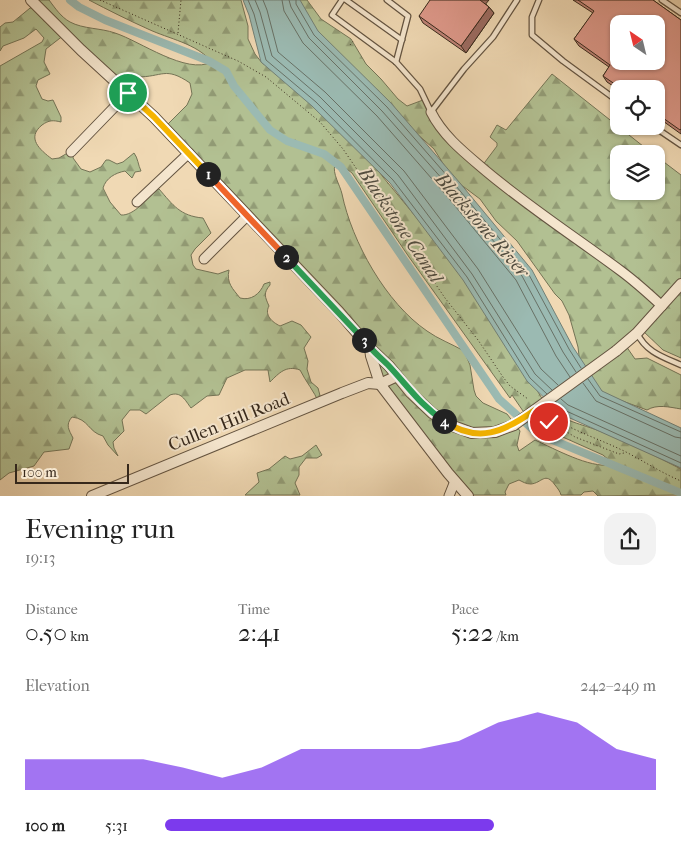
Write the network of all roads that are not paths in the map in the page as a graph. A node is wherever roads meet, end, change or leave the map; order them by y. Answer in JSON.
{"nodes":[{"id":1,"x":31,"y":0,"type":"edge"},
{"id":2,"x":342,"y":0,"type":"edge"},
{"id":3,"x":346,"y":0,"type":"edge"},
{"id":4,"x":386,"y":0,"type":"edge"},
{"id":5,"x":517,"y":0,"type":"edge"},
{"id":6,"x":539,"y":0,"type":"edge"},
{"id":7,"x":662,"y":0,"type":"edge"},
{"id":8,"x":681,"y":13,"type":"edge"},
{"id":9,"x":402,"y":40,"type":"junction"},
{"id":10,"x":396,"y":62,"type":"junction"},
{"id":11,"x":128,"y":93,"type":"junction"},
{"id":12,"x":610,"y":95,"type":"edge"},
{"id":13,"x":431,"y":112,"type":"junction"},
{"id":14,"x":665,"y":134,"type":"edge"},
{"id":15,"x":681,"y":145,"type":"edge"},
{"id":16,"x":71,"y":152,"type":"dead end"},
{"id":17,"x":189,"y":153,"type":"junction"},
{"id":18,"x":137,"y":202,"type":"dead end"},
{"id":19,"x":247,"y":216,"type":"junction"},
{"id":20,"x":204,"y":259,"type":"dead end"},
{"id":21,"x":681,"y":284,"type":"edge"},
{"id":22,"x":662,"y":306,"type":"junction"},
{"id":23,"x":637,"y":334,"type":"junction"},
{"id":24,"x":370,"y":348,"type":"junction"},
{"id":25,"x":681,"y":365,"type":"edge"},
{"id":26,"x":397,"y":376,"type":"junction"},
{"id":27,"x":380,"y":384,"type":"junction"},
{"id":28,"x":455,"y":481,"type":"junction"},
{"id":29,"x":92,"y":496,"type":"edge"},
{"id":30,"x":449,"y":496,"type":"edge"},
{"id":31,"x":468,"y":496,"type":"edge"}],
"edges":[{"from":1,"to":11,"type":"street"},
{"from":2,"to":10,"type":"lane"},
{"from":3,"to":9,"type":"lane"},
{"from":4,"to":9,"type":"lane"},
{"from":5,"to":13,"type":"lane"},
{"from":6,"to":12,"type":"lane"},
{"from":7,"to":8,"type":"lane"},
{"from":9,"to":10,"type":"lane"},
{"from":10,"to":13,"type":"lane"},
{"from":11,"to":16,"type":"street"},
{"from":11,"to":17,"type":"street"},
{"from":13,"to":22,"type":"street"},
{"from":14,"to":15,"type":"lane"},
{"from":17,"to":18,"type":"street"},
{"from":17,"to":19,"type":"street"},
{"from":19,"to":20,"type":"street"},
{"from":19,"to":24,"type":"street"},
{"from":21,"to":22,"type":"street"},
{"from":22,"to":23,"type":"street"},
{"from":23,"to":25,"type":"lane"},
{"from":23,"to":26,"type":"street","bridge":true},
{"from":24,"to":26,"type":"street"},
{"from":24,"to":27,"type":"street"},
{"from":26,"to":27,"type":"street","name":"Cullen Hill Road"},
{"from":27,"to":28,"type":"street"},
{"from":27,"to":29,"type":"street","name":"Cullen Hill Road"},
{"from":28,"to":30,"type":"street"},
{"from":28,"to":31,"type":"street"}]}
